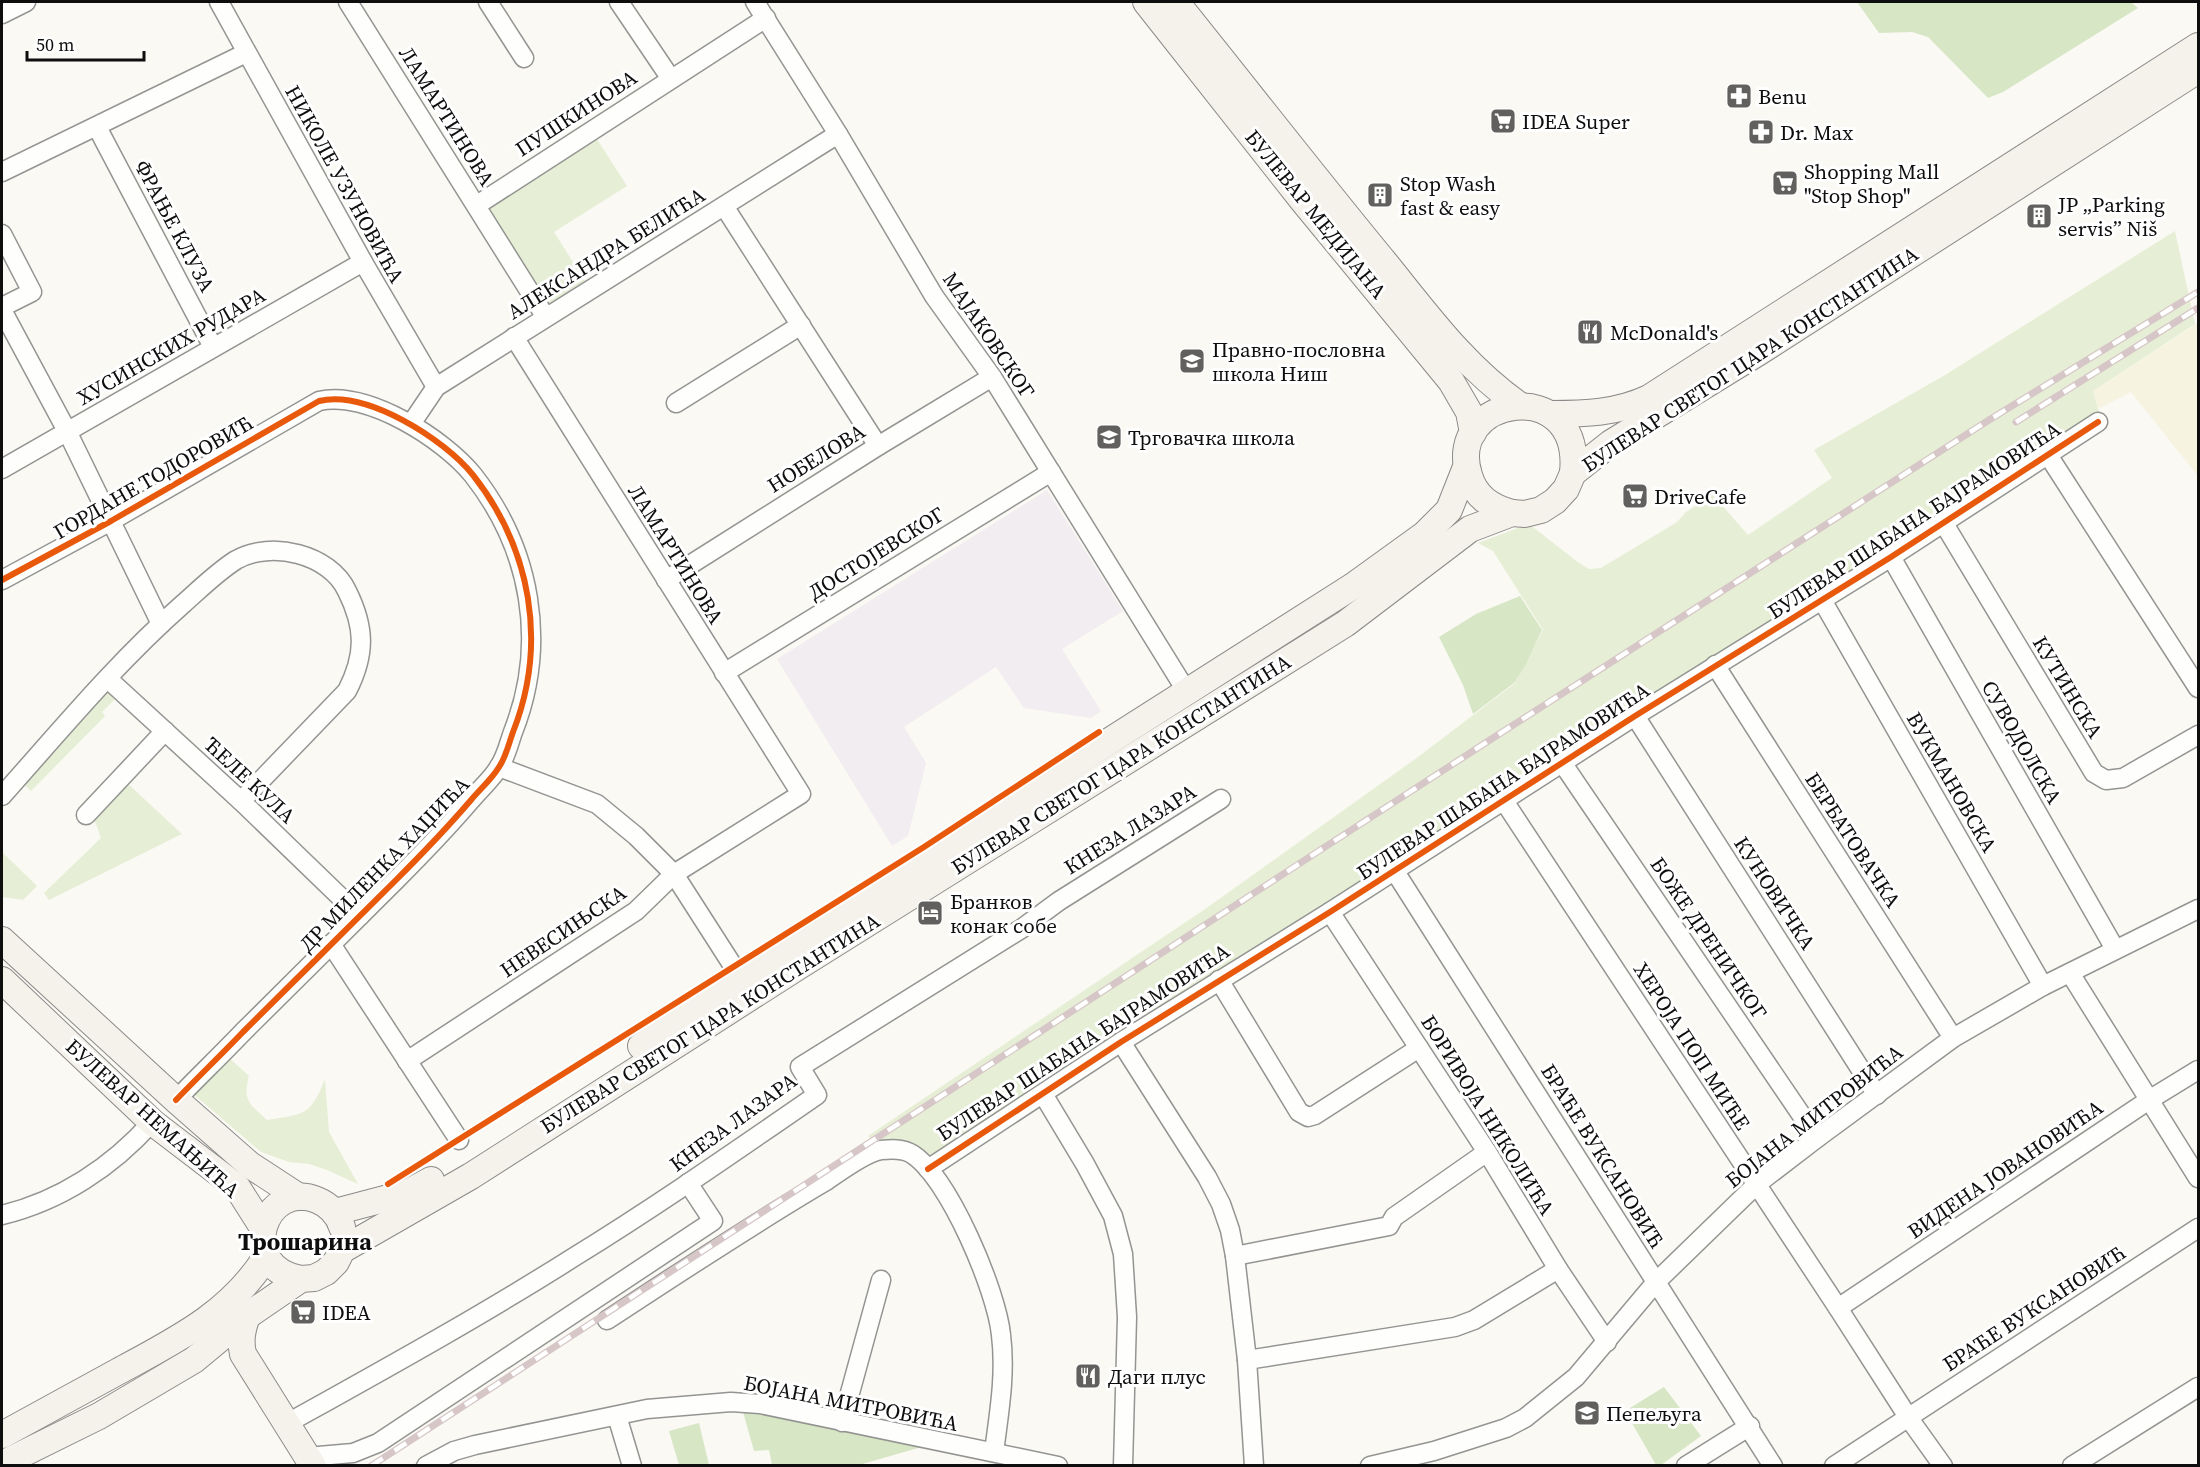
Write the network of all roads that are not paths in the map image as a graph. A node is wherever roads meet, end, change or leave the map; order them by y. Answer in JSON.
{"nodes":[{"id":1,"x":26,"y":2,"type":"edge"},
{"id":2,"x":219,"y":2,"type":"edge"},
{"id":3,"x":348,"y":2,"type":"edge"},
{"id":4,"x":488,"y":2,"type":"edge"},
{"id":5,"x":620,"y":2,"type":"edge"},
{"id":6,"x":755,"y":2,"type":"edge"},
{"id":7,"x":1146,"y":2,"type":"edge"},
{"id":8,"x":1176,"y":2,"type":"edge"},
{"id":9,"x":2,"y":14,"type":"edge"},
{"id":10,"x":765,"y":18,"type":"junction"},
{"id":11,"x":2199,"y":46,"type":"edge"},
{"id":12,"x":246,"y":53,"type":"junction"},
{"id":13,"x":524,"y":58,"type":"dead end"},
{"id":14,"x":2199,"y":70,"type":"edge"},
{"id":15,"x":671,"y":79,"type":"junction"},
{"id":16,"x":97,"y":127,"type":"junction"},
{"id":17,"x":838,"y":134,"type":"junction"},
{"id":18,"x":2,"y":172,"type":"edge"},
{"id":19,"x":477,"y":205,"type":"junction"},
{"id":20,"x":724,"y":206,"type":"junction"},
{"id":21,"x":2,"y":234,"type":"edge"},
{"id":22,"x":363,"y":262,"type":"junction"},
{"id":23,"x":2,"y":308,"type":"edge"},
{"id":24,"x":545,"y":316,"type":"junction"},
{"id":25,"x":801,"y":325,"type":"junction"},
{"id":26,"x":514,"y":337,"type":"junction"},
{"id":27,"x":213,"y":347,"type":"junction"},
{"id":28,"x":992,"y":377,"type":"junction"},
{"id":29,"x":436,"y":387,"type":"junction"},
{"id":30,"x":319,"y":401,"type":"joint"},
{"id":31,"x":676,"y":403,"type":"dead end"},
{"id":32,"x":1520,"y":405,"type":"junction"},
{"id":33,"x":1550,"y":414,"type":"junction"},
{"id":34,"x":2098,"y":422,"type":"dead end"},
{"id":35,"x":411,"y":424,"type":"junction"},
{"id":36,"x":67,"y":431,"type":"junction"},
{"id":37,"x":1473,"y":433,"type":"junction"},
{"id":38,"x":878,"y":446,"type":"junction"},
{"id":39,"x":2048,"y":455,"type":"junction"},
{"id":40,"x":1466,"y":467,"type":"junction"},
{"id":41,"x":2,"y":469,"type":"edge"},
{"id":42,"x":1051,"y":472,"type":"junction"},
{"id":43,"x":1573,"y":473,"type":"junction"},
{"id":44,"x":1512,"y":513,"type":"junction"},
{"id":45,"x":111,"y":521,"type":"junction"},
{"id":46,"x":1943,"y":522,"type":"junction"},
{"id":47,"x":1891,"y":557,"type":"junction"},
{"id":48,"x":2,"y":580,"type":"edge"},
{"id":49,"x":666,"y":580,"type":"junction"},
{"id":50,"x":1822,"y":600,"type":"junction"},
{"id":51,"x":161,"y":624,"type":"junction"},
{"id":52,"x":1715,"y":666,"type":"junction"},
{"id":53,"x":724,"y":673,"type":"junction"},
{"id":54,"x":108,"y":679,"type":"junction"},
{"id":55,"x":2199,"y":688,"type":"edge"},
{"id":56,"x":1187,"y":692,"type":"junction"},
{"id":57,"x":1635,"y":716,"type":"junction"},
{"id":58,"x":165,"y":731,"type":"junction"},
{"id":59,"x":2199,"y":735,"type":"edge"},
{"id":60,"x":1563,"y":764,"type":"junction"},
{"id":61,"x":500,"y":767,"type":"junction"},
{"id":62,"x":801,"y":794,"type":"joint"},
{"id":63,"x":2,"y":796,"type":"edge"},
{"id":64,"x":1221,"y":799,"type":"dead end"},
{"id":65,"x":240,"y":801,"type":"junction"},
{"id":66,"x":1504,"y":801,"type":"junction"},
{"id":67,"x":87,"y":815,"type":"dead end"},
{"id":68,"x":1394,"y":870,"type":"junction"},
{"id":69,"x":674,"y":874,"type":"junction"},
{"id":70,"x":2199,"y":909,"type":"edge"},
{"id":71,"x":1330,"y":912,"type":"junction"},
{"id":72,"x":360,"y":916,"type":"junction"},
{"id":73,"x":2,"y":940,"type":"edge"},
{"id":74,"x":331,"y":944,"type":"junction"},
{"id":75,"x":2115,"y":949,"type":"junction"},
{"id":76,"x":733,"y":966,"type":"dead end"},
{"id":77,"x":2070,"y":973,"type":"junction"},
{"id":78,"x":2,"y":980,"type":"edge"},
{"id":79,"x":1219,"y":981,"type":"junction"},
{"id":80,"x":2043,"y":986,"type":"junction"},
{"id":81,"x":1953,"y":1038,"type":"junction"},
{"id":82,"x":1121,"y":1042,"type":"junction"},
{"id":83,"x":1419,"y":1048,"type":"junction"},
{"id":84,"x":407,"y":1061,"type":"junction"},
{"id":85,"x":2199,"y":1070,"type":"edge"},
{"id":86,"x":1043,"y":1094,"type":"junction"},
{"id":87,"x":1877,"y":1095,"type":"junction"},
{"id":88,"x":176,"y":1100,"type":"junction"},
{"id":89,"x":2150,"y":1100,"type":"junction"},
{"id":90,"x":152,"y":1122,"type":"junction"},
{"id":91,"x":1817,"y":1138,"type":"junction"},
{"id":92,"x":459,"y":1140,"type":"dead end"},
{"id":93,"x":1487,"y":1152,"type":"junction"},
{"id":94,"x":928,"y":1169,"type":"junction"},
{"id":95,"x":2199,"y":1178,"type":"edge"},
{"id":96,"x":688,"y":1183,"type":"junction"},
{"id":97,"x":1756,"y":1184,"type":"junction"},
{"id":98,"x":298,"y":1197,"type":"junction"},
{"id":99,"x":335,"y":1212,"type":"junction"},
{"id":100,"x":2,"y":1215,"type":"edge"},
{"id":101,"x":263,"y":1228,"type":"junction"},
{"id":102,"x":2199,"y":1228,"type":"edge"},
{"id":103,"x":342,"y":1250,"type":"junction"},
{"id":104,"x":1235,"y":1256,"type":"junction"},
{"id":105,"x":266,"y":1257,"type":"junction"},
{"id":106,"x":1558,"y":1269,"type":"junction"},
{"id":107,"x":301,"y":1279,"type":"junction"},
{"id":108,"x":881,"y":1280,"type":"dead end"},
{"id":109,"x":1656,"y":1282,"type":"junction"},
{"id":110,"x":1838,"y":1308,"type":"junction"},
{"id":111,"x":247,"y":1316,"type":"junction"},
{"id":112,"x":607,"y":1320,"type":"dead end"},
{"id":113,"x":1607,"y":1342,"type":"junction"},
{"id":114,"x":1246,"y":1360,"type":"junction"},
{"id":115,"x":2199,"y":1387,"type":"edge"},
{"id":116,"x":616,"y":1416,"type":"junction"},
{"id":117,"x":1908,"y":1417,"type":"junction"},
{"id":118,"x":842,"y":1422,"type":"junction"},
{"id":119,"x":286,"y":1424,"type":"junction"},
{"id":120,"x":1750,"y":1426,"type":"junction"},
{"id":121,"x":12,"y":1429,"type":"edge"},
{"id":122,"x":994,"y":1452,"type":"junction"},
{"id":123,"x":11,"y":1463,"type":"edge"},
{"id":124,"x":305,"y":1463,"type":"edge"},
{"id":125,"x":1382,"y":1465,"type":"edge"},
{"id":126,"x":426,"y":1466,"type":"edge"},
{"id":127,"x":632,"y":1466,"type":"edge"},
{"id":128,"x":1058,"y":1466,"type":"edge"},
{"id":129,"x":1123,"y":1466,"type":"edge"},
{"id":130,"x":1254,"y":1466,"type":"edge"},
{"id":131,"x":1686,"y":1466,"type":"edge"},
{"id":132,"x":1773,"y":1466,"type":"edge"},
{"id":133,"x":1834,"y":1466,"type":"edge"},
{"id":134,"x":1943,"y":1466,"type":"edge"},
{"id":135,"x":2072,"y":1466,"type":"edge"}],
"edges":[{"from":1,"to":9,"type":"street"},
{"from":2,"to":12,"type":"street","name":"НИКОЛЕ УЗУНОВИЋА"},
{"from":3,"to":19,"type":"street","name":"ЛАМАРТИНОВА"},
{"from":4,"to":13,"type":"street"},
{"from":5,"to":15,"type":"street","name":"ПУШКИНОВА"},
{"from":6,"to":10,"type":"street","name":"МАЈАКОВСКОГ"},
{"from":7,"to":37,"type":"main road","name":"БУЛЕВАР МЕДИЈАНА"},
{"from":8,"to":32,"type":"main road","name":"БУЛЕВАР МЕДИЈАНА"},
{"from":10,"to":15,"type":"street","name":"ПУШКИНОВА"},
{"from":10,"to":17,"type":"street","name":"МАЈАКОВСКОГ"},
{"from":11,"to":33,"type":"main road","name":"БУЛЕВАР СВЕТОГ ЦАРА КОНСТАНТИНА"},
{"from":12,"to":16,"type":"street"},
{"from":12,"to":22,"type":"street","name":"НИКОЛЕ УЗУНОВИЋА"},
{"from":14,"to":43,"type":"main road","name":"БУЛЕВАР СВЕТОГ ЦАРА КОНСТАНТИНА"},
{"from":15,"to":19,"type":"street","name":"ПУШКИНОВА"},
{"from":16,"to":18,"type":"street"},
{"from":16,"to":27,"type":"street","name":"ФРАЊЕ КЛУЗА"},
{"from":17,"to":20,"type":"street","name":"АЛЕКСАНДРА БЕЛИЋА"},
{"from":17,"to":28,"type":"street","name":"МАЈАКОВСКОГ"},
{"from":19,"to":24,"type":"street","name":"ЛАМАРТИНОВА"},
{"from":20,"to":24,"type":"street","name":"АЛЕКСАНДРА БЕЛИЋА"},
{"from":20,"to":25,"type":"street"},
{"from":21,"to":23,"type":"street"},
{"from":22,"to":27,"type":"street","name":"ХУСИНСКИХ РУДАРА"},
{"from":22,"to":29,"type":"street","name":"НИКОЛЕ УЗУНОВИЋА"},
{"from":23,"to":36,"type":"street"},
{"from":24,"to":26,"type":"street","name":"АЛЕКСАНДРА БЕЛИЋА"},
{"from":25,"to":31,"type":"street"},
{"from":25,"to":38,"type":"street"},
{"from":26,"to":29,"type":"street","name":"АЛЕКСАНДРА БЕЛИЋА"},
{"from":26,"to":49,"type":"street","name":"ЛАМАРТИНОВА"},
{"from":27,"to":36,"type":"street","name":"ХУСИНСКИХ РУДАРА"},
{"from":28,"to":38,"type":"street","name":"НОБЕЛОВА"},
{"from":28,"to":42,"type":"street","name":"МАЈАКОВСКОГ"},
{"from":29,"to":35,"type":"street","name":"АЛЕКСАНДРА БЕЛИЋА"},
{"from":30,"to":35,"type":"street","name":"ДР МИЛЕНКА ХАЏИЋА"},
{"from":30,"to":45,"type":"street","name":"ГОРДАНЕ ТОДОРОВИЋ"},
{"from":32,"to":33,"type":"main road"},
{"from":32,"to":37,"type":"main road"},
{"from":33,"to":43,"type":"main road"},
{"from":34,"to":39,"type":"street","name":"БУЛЕВАР ШАБАНА БАЈРАМОВИЋА"},
{"from":35,"to":61,"type":"street","name":"ДР МИЛЕНКА ХАЏИЋА"},
{"from":36,"to":41,"type":"street","name":"ХУСИНСКИХ РУДАРА"},
{"from":36,"to":45,"type":"street"},
{"from":37,"to":40,"type":"main road"},
{"from":38,"to":49,"type":"street","name":"НОБЕЛОВА"},
{"from":39,"to":46,"type":"street","name":"БУЛЕВАР ШАБАНА БАЈРАМОВИЋА"},
{"from":39,"to":55,"type":"street"},
{"from":40,"to":44,"type":"main road"},
{"from":40,"to":56,"type":"main road","name":"БУЛЕВАР СВЕТОГ ЦАРА КОНСТАНТИНА"},
{"from":42,"to":53,"type":"street","name":"ДОСТОЈЕВСКОГ"},
{"from":42,"to":56,"type":"street","name":"МАЈАКОВСКОГ"},
{"from":43,"to":44,"type":"main road","name":"БУЛЕВАР СВЕТОГ ЦАРА КОНСТАНТИНА"},
{"from":44,"to":103,"type":"main road","name":"БУЛЕВАР СВЕТОГ ЦАРА КОНСТАНТИНА"},
{"from":45,"to":48,"type":"street","name":"ГОРДАНЕ ТОДОРОВИЋ"},
{"from":45,"to":51,"type":"street"},
{"from":46,"to":47,"type":"street","name":"БУЛЕВАР ШАБАНА БАЈРАМОВИЋА"},
{"from":46,"to":59,"type":"street","name":"КУТИНСКА"},
{"from":47,"to":50,"type":"street","name":"БУЛЕВАР ШАБАНА БАЈРАМОВИЋА"},
{"from":47,"to":75,"type":"street","name":"СУВОДОЛСКА"},
{"from":49,"to":53,"type":"street","name":"ЛАМАРТИНОВА"},
{"from":50,"to":52,"type":"street","name":"БУЛЕВАР ШАБАНА БАЈРАМОВИЋА"},
{"from":50,"to":80,"type":"street","name":"ВУКМАНОВСКА"},
{"from":51,"to":54,"type":"street"},
{"from":51,"to":65,"type":"street"},
{"from":52,"to":57,"type":"street","name":"БУЛЕВАР ШАБАНА БАЈРАМОВИЋА"},
{"from":52,"to":81,"type":"street","name":"БЕРБАТОВАЧКА"},
{"from":53,"to":62,"type":"street","name":"ЛАМАРТИНОВА"},
{"from":54,"to":58,"type":"street","name":"ЋЕЛЕ КУЛА"},
{"from":54,"to":63,"type":"street"},
{"from":56,"to":99,"type":"main road","name":"БУЛЕВАР СВЕТОГ ЦАРА КОНСТАНТИНА"},
{"from":57,"to":60,"type":"street","name":"БУЛЕВАР ШАБАНА БАЈРАМОВИЋА"},
{"from":57,"to":87,"type":"street","name":"КУНОВИЧКА"},
{"from":58,"to":65,"type":"street","name":"ЋЕЛЕ КУЛА"},
{"from":58,"to":67,"type":"street"},
{"from":60,"to":66,"type":"street","name":"БУЛЕВАР ШАБАНА БАЈРАМОВИЋА"},
{"from":60,"to":91,"type":"street","name":"БОЖЕ ДРЕНИЧКОГ"},
{"from":61,"to":69,"type":"street"},
{"from":61,"to":72,"type":"street","name":"ДР МИЛЕНКА ХАЏИЋА"},
{"from":62,"to":69,"type":"street","name":"НЕВЕСИЊСКА"},
{"from":64,"to":96,"type":"street","name":"КНЕЗА ЛАЗАРА"},
{"from":65,"to":72,"type":"street","name":"ЋЕЛЕ КУЛА"},
{"from":66,"to":68,"type":"street","name":"БУЛЕВАР ШАБАНА БАЈРАМОВИЋА"},
{"from":66,"to":97,"type":"street","name":"ХЕРОЈА ПОП МИЋЕ"},
{"from":68,"to":71,"type":"street","name":"БУЛЕВАР ШАБАНА БАЈРАМОВИЋА"},
{"from":68,"to":109,"type":"street","name":"БРАЋЕ ВУКСАНОВИЋ"},
{"from":69,"to":76,"type":"street"},
{"from":69,"to":84,"type":"street","name":"НЕВЕСИЊСКА"},
{"from":70,"to":75,"type":"street","name":"БОЈАНА МИТРОВИЋА"},
{"from":71,"to":79,"type":"street","name":"БУЛЕВАР ШАБАНА БАЈРАМОВИЋА"},
{"from":71,"to":83,"type":"street","name":"БОРИВОЈА НИКОЛИЋА"},
{"from":72,"to":74,"type":"street","name":"ДР МИЛЕНКА ХАЏИЋА"},
{"from":73,"to":88,"type":"main road","name":"БУЛЕВАР НЕМАЊИЋА"},
{"from":74,"to":84,"type":"street"},
{"from":74,"to":88,"type":"street","name":"ДР МИЛЕНКА ХАЏИЋА"},
{"from":75,"to":77,"type":"street","name":"БОЈАНА МИТРОВИЋА"},
{"from":77,"to":80,"type":"street","name":"БОЈАНА МИТРОВИЋА"},
{"from":77,"to":89,"type":"street"},
{"from":78,"to":90,"type":"main road","name":"БУЛЕВАР НЕМАЊИЋА"},
{"from":79,"to":82,"type":"street","name":"БУЛЕВАР ШАБАНА БАЈРАМОВИЋА"},
{"from":79,"to":83,"type":"street"},
{"from":80,"to":81,"type":"street","name":"БОЈАНА МИТРОВИЋА"},
{"from":81,"to":87,"type":"street","name":"БОЈАНА МИТРОВИЋА"},
{"from":82,"to":86,"type":"street","name":"БУЛЕВАР ШАБАНА БАЈРАМОВИЋА"},
{"from":82,"to":104,"type":"street"},
{"from":83,"to":93,"type":"street","name":"БОРИВОЈА НИКОЛИЋА"},
{"from":84,"to":92,"type":"street"},
{"from":85,"to":89,"type":"street","name":"ВИДЕНА ЈОВАНОВИЋА"},
{"from":86,"to":94,"type":"street","name":"БУЛЕВАР ШАБАНА БАЈРАМОВИЋА"},
{"from":86,"to":129,"type":"street"},
{"from":87,"to":91,"type":"street","name":"БОЈАНА МИТРОВИЋА"},
{"from":88,"to":98,"type":"main road","name":"БУЛЕВАР НЕМАЊИЋА"},
{"from":89,"to":95,"type":"street"},
{"from":89,"to":110,"type":"street","name":"ВИДЕНА ЈОВАНОВИЋА"},
{"from":90,"to":100,"type":"street"},
{"from":90,"to":101,"type":"main road","name":"БУЛЕВАР НЕМАЊИЋА"},
{"from":91,"to":97,"type":"street","name":"БОЈАНА МИТРОВИЋА"},
{"from":93,"to":104,"type":"street"},
{"from":93,"to":106,"type":"street","name":"БОРИВОЈА НИКОЛИЋА"},
{"from":94,"to":112,"type":"street","name":"БУЛЕВАР ШАБАНА БАЈРАМОВИЋА"},
{"from":94,"to":122,"type":"street"},
{"from":96,"to":119,"type":"street","name":"КНЕЗА ЛАЗАРА"},
{"from":96,"to":124,"type":"street"},
{"from":97,"to":109,"type":"street","name":"БОЈАНА МИТРОВИЋА"},
{"from":97,"to":110,"type":"street","name":"ХЕРОЈА ПОП МИЋЕ"},
{"from":98,"to":99,"type":"main road"},
{"from":98,"to":101,"type":"main road"},
{"from":99,"to":103,"type":"main road"},
{"from":101,"to":105,"type":"main road"},
{"from":102,"to":117,"type":"street","name":"БРАЋЕ ВУКСАНОВИЋ"},
{"from":103,"to":107,"type":"main road","name":"БУЛЕВАР СВЕТОГ ЦАРА КОНСТАНТИНА"},
{"from":104,"to":114,"type":"street"},
{"from":105,"to":107,"type":"main road"},
{"from":105,"to":121,"type":"main road"},
{"from":106,"to":113,"type":"street","name":"БОРИВОЈА НИКОЛИЋА"},
{"from":106,"to":114,"type":"street"},
{"from":107,"to":111,"type":"main road","name":"БУЛЕВАР СВЕТОГ ЦАРА КОНСТАНТИНА"},
{"from":108,"to":118,"type":"street"},
{"from":109,"to":113,"type":"street","name":"БОЈАНА МИТРОВИЋА"},
{"from":109,"to":120,"type":"street","name":"БРАЋЕ ВУКСАНОВИЋ"},
{"from":110,"to":117,"type":"street","name":"ХЕРОЈА ПОП МИЋЕ"},
{"from":111,"to":119,"type":"main road"},
{"from":111,"to":123,"type":"main road","name":"БУЛЕВАР СВЕТОГ ЦАРА КОНСТАНТИНА"},
{"from":113,"to":125,"type":"street","name":"БОЈАНА МИТРОВИЋА"},
{"from":114,"to":130,"type":"street"},
{"from":115,"to":135,"type":"street"},
{"from":116,"to":118,"type":"street","name":"БОЈАНА МИТРОВИЋА"},
{"from":116,"to":126,"type":"street","name":"БОЈАНА МИТРОВИЋА"},
{"from":116,"to":127,"type":"street"},
{"from":117,"to":133,"type":"street","name":"БРАЋЕ ВУКСАНОВИЋ"},
{"from":117,"to":134,"type":"street","name":"ХЕРОЈА ПОП МИЋЕ"},
{"from":118,"to":122,"type":"street","name":"БОЈАНА МИТРОВИЋА"},
{"from":119,"to":124,"type":"main road"},
{"from":120,"to":131,"type":"street"},
{"from":120,"to":132,"type":"street","name":"БРАЋЕ ВУКСАНОВИЋ"},
{"from":121,"to":123,"type":"main road"},
{"from":122,"to":128,"type":"street","name":"БОЈАНА МИТРОВИЋА"}]}
